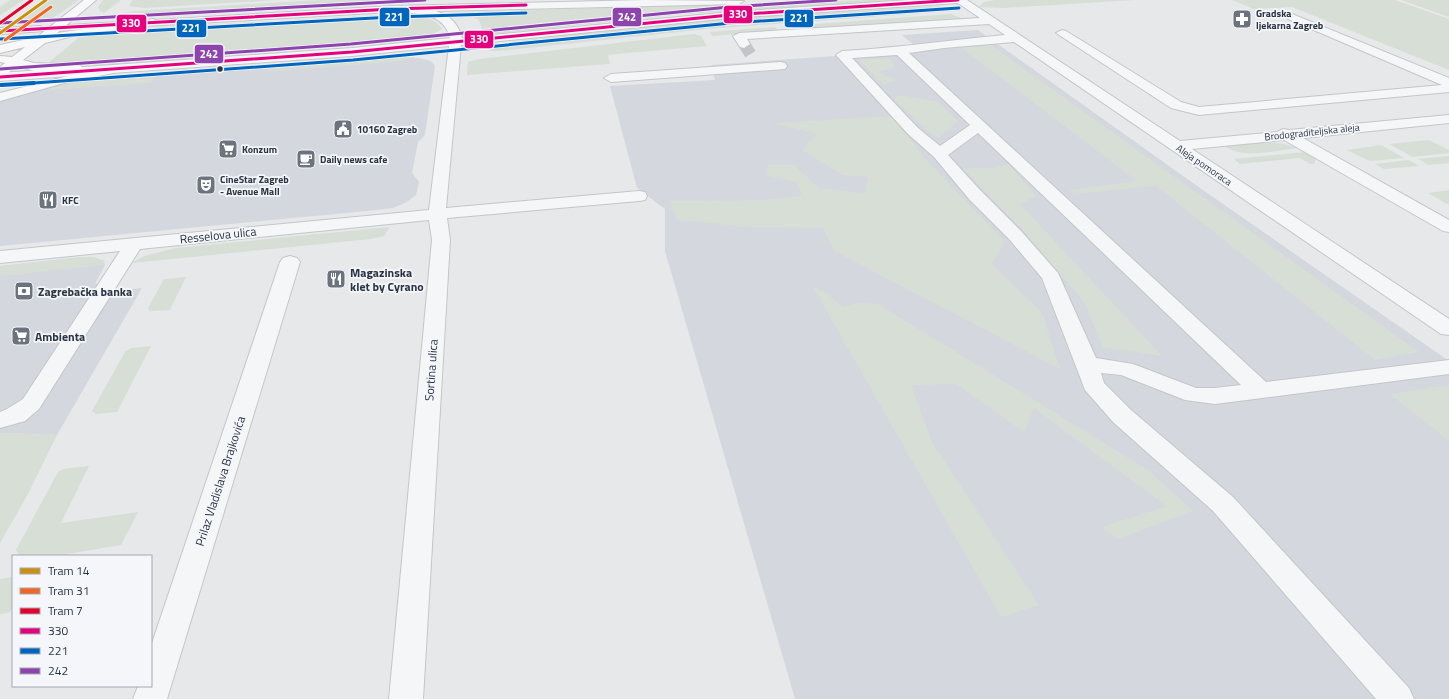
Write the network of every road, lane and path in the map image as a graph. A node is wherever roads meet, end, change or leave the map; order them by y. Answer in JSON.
{"nodes":[{"id":1,"x":438,"y":0,"type":"edge"},
{"id":2,"x":481,"y":0,"type":"edge"},
{"id":3,"x":772,"y":0,"type":"edge"},
{"id":4,"x":959,"y":0,"type":"edge"},
{"id":5,"x":87,"y":3,"type":"edge"},
{"id":6,"x":513,"y":5,"type":"junction"},
{"id":7,"x":392,"y":9,"type":"junction"},
{"id":8,"x":1292,"y":17,"type":"dead end"},
{"id":9,"x":990,"y":21,"type":"junction"},
{"id":10,"x":153,"y":22,"type":"junction"},
{"id":11,"x":452,"y":23,"type":"junction"},
{"id":12,"x":55,"y":28,"type":"junction"},
{"id":13,"x":0,"y":31,"type":"edge"},
{"id":14,"x":1062,"y":33,"type":"dead end"},
{"id":15,"x":40,"y":34,"type":"junction"},
{"id":16,"x":1014,"y":38,"type":"junction"},
{"id":17,"x":0,"y":42,"type":"edge"},
{"id":18,"x":456,"y":42,"type":"junction"},
{"id":19,"x":744,"y":44,"type":"dead end"},
{"id":20,"x":0,"y":49,"type":"edge"},
{"id":21,"x":1087,"y":49,"type":"junction"},
{"id":22,"x":900,"y":51,"type":"junction"},
{"id":23,"x":352,"y":52,"type":"junction"},
{"id":24,"x":1036,"y":52,"type":"junction"},
{"id":25,"x":751,"y":55,"type":"tunnel mouth"},
{"id":26,"x":0,"y":58,"type":"edge"},
{"id":27,"x":12,"y":62,"type":"junction"},
{"id":28,"x":781,"y":66,"type":"dead end"},
{"id":29,"x":758,"y":67,"type":"junction"},
{"id":30,"x":108,"y":70,"type":"junction"},
{"id":31,"x":452,"y":70,"type":"junction"},
{"id":32,"x":0,"y":73,"type":"edge"},
{"id":33,"x":0,"y":77,"type":"edge"},
{"id":34,"x":611,"y":78,"type":"dead end"},
{"id":35,"x":1449,"y":83,"type":"edge"},
{"id":36,"x":1449,"y":88,"type":"edge"},
{"id":37,"x":0,"y":97,"type":"edge"},
{"id":38,"x":1242,"y":108,"type":"junction"},
{"id":39,"x":1449,"y":118,"type":"edge"},
{"id":40,"x":980,"y":125,"type":"junction"},
{"id":41,"x":1286,"y":135,"type":"junction"},
{"id":42,"x":1175,"y":146,"type":"junction"},
{"id":43,"x":939,"y":154,"type":"junction"},
{"id":44,"x":639,"y":196,"type":"dead end"},
{"id":45,"x":437,"y":214,"type":"junction"},
{"id":46,"x":1449,"y":227,"type":"edge"},
{"id":47,"x":134,"y":243,"type":"junction"},
{"id":48,"x":0,"y":257,"type":"edge"},
{"id":49,"x":290,"y":262,"type":"dead end"},
{"id":50,"x":1449,"y":329,"type":"edge"},
{"id":51,"x":1087,"y":364,"type":"junction"},
{"id":52,"x":1449,"y":367,"type":"edge"},
{"id":53,"x":1260,"y":390,"type":"junction"},
{"id":54,"x":0,"y":420,"type":"edge"},
{"id":55,"x":150,"y":699,"type":"edge"},
{"id":56,"x":406,"y":699,"type":"edge"},
{"id":57,"x":1397,"y":699,"type":"edge"}],
"edges":[{"from":1,"to":7,"type":"street"},
{"from":2,"to":6,"type":"street"},
{"from":3,"to":6,"type":"street"},
{"from":4,"to":9,"type":"street","name":"Aleja pomoraca"},
{"from":4,"to":18,"type":"street"},
{"from":5,"to":10,"type":"main road"},
{"from":5,"to":12,"type":"main road"},
{"from":5,"to":15,"type":"main road"},
{"from":6,"to":7,"type":"street"},
{"from":7,"to":10,"type":"street"},
{"from":7,"to":11,"type":"street"},
{"from":8,"to":35,"type":"street"},
{"from":9,"to":16,"type":"street","name":"Aleja pomoraca"},
{"from":9,"to":19,"type":"street"},
{"from":10,"to":12,"type":"street"},
{"from":10,"to":15,"type":"main road"},
{"from":11,"to":18,"type":"street"},
{"from":11,"to":23,"type":"street"},
{"from":12,"to":15,"type":"main road"},
{"from":13,"to":15,"type":"main road"},
{"from":14,"to":21,"type":"street"},
{"from":15,"to":17,"type":"main road"},
{"from":15,"to":20,"type":"main road"},
{"from":15,"to":27,"type":"main road"},
{"from":16,"to":22,"type":"street"},
{"from":16,"to":24,"type":"street","name":"Aleja pomoraca"},
{"from":18,"to":23,"type":"street"},
{"from":18,"to":31,"type":"street","name":"Sortina ulica"},
{"from":21,"to":24,"type":"street"},
{"from":21,"to":38,"type":"street"},
{"from":22,"to":40,"type":"street"},
{"from":22,"to":43,"type":"street"},
{"from":23,"to":30,"type":"street"},
{"from":23,"to":31,"type":"street"},
{"from":24,"to":42,"type":"street","name":"Aleja pomoraca"},
{"from":25,"to":29,"type":"street"},
{"from":26,"to":27,"type":"main road"},
{"from":27,"to":30,"type":"main road"},
{"from":27,"to":32,"type":"main road"},
{"from":28,"to":29,"type":"street"},
{"from":29,"to":34,"type":"street"},
{"from":30,"to":33,"type":"street"},
{"from":30,"to":37,"type":"main road"},
{"from":31,"to":45,"type":"street","name":"Sortina ulica"},
{"from":36,"to":38,"type":"street"},
{"from":38,"to":41,"type":"street"},
{"from":39,"to":41,"type":"street","name":"Brodograditeljska aleja"},
{"from":40,"to":43,"type":"street"},
{"from":40,"to":53,"type":"street"},
{"from":41,"to":42,"type":"street","name":"Brodograditeljska aleja"},
{"from":41,"to":46,"type":"street"},
{"from":42,"to":50,"type":"street","name":"Aleja pomoraca"},
{"from":43,"to":51,"type":"street"},
{"from":44,"to":45,"type":"street","name":"Resselova ulica"},
{"from":45,"to":47,"type":"street","name":"Resselova ulica"},
{"from":45,"to":56,"type":"street","name":"Sortina ulica"},
{"from":47,"to":48,"type":"street","name":"Resselova ulica"},
{"from":47,"to":54,"type":"street"},
{"from":49,"to":55,"type":"street","name":"Prilaz Vladislava Brajkovića"},
{"from":51,"to":53,"type":"street"},
{"from":51,"to":57,"type":"street"},
{"from":52,"to":53,"type":"street"}]}
